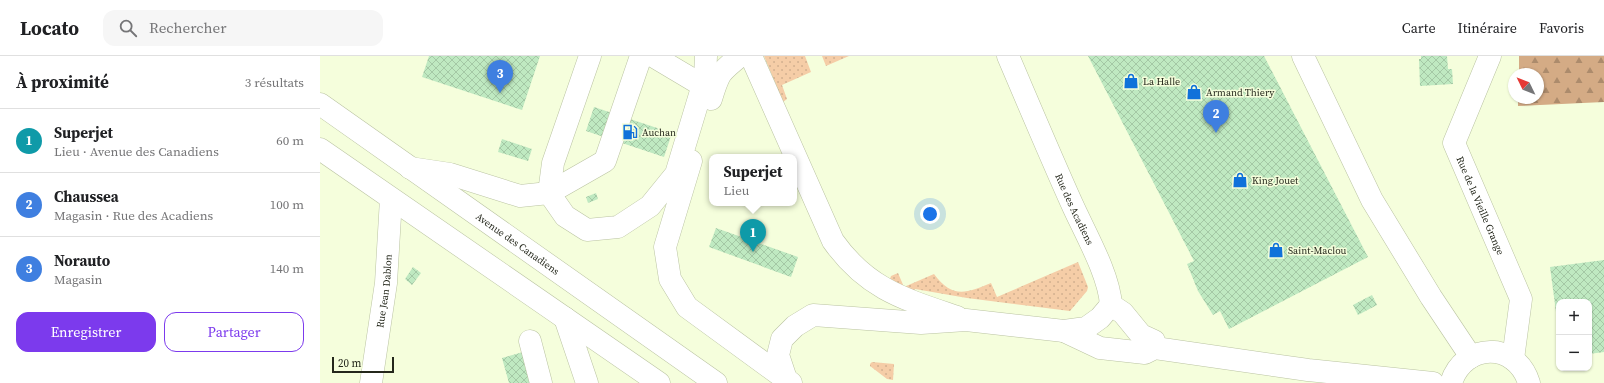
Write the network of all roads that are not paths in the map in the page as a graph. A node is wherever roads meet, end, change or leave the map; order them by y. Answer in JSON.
{"nodes":[{"id":1,"x":590,"y":56,"type":"edge"},
{"id":2,"x":641,"y":56,"type":"edge"},
{"id":3,"x":653,"y":56,"type":"edge"},
{"id":4,"x":706,"y":56,"type":"edge"},
{"id":5,"x":740,"y":56,"type":"edge"},
{"id":6,"x":751,"y":56,"type":"edge"},
{"id":7,"x":1008,"y":56,"type":"edge"},
{"id":8,"x":1302,"y":56,"type":"edge"},
{"id":9,"x":1490,"y":56,"type":"edge"},
{"id":10,"x":709,"y":86,"type":"junction"},
{"id":11,"x":320,"y":104,"type":"edge"},
{"id":12,"x":320,"y":149,"type":"edge"},
{"id":13,"x":794,"y":154,"type":"edge"},
{"id":14,"x":797,"y":160,"type":"edge"},
{"id":15,"x":410,"y":168,"type":"junction"},
{"id":16,"x":549,"y":193,"type":"junction"},
{"id":17,"x":392,"y":198,"type":"junction"},
{"id":18,"x":1111,"y":305,"type":"junction"},
{"id":19,"x":565,"y":318,"type":"junction"},
{"id":20,"x":966,"y":320,"type":"junction"},
{"id":21,"x":1064,"y":331,"type":"junction"},
{"id":22,"x":530,"y":341,"type":"dead end"},
{"id":23,"x":1155,"y":348,"type":"junction"},
{"id":24,"x":1471,"y":356,"type":"junction"},
{"id":25,"x":1513,"y":359,"type":"junction"},
{"id":26,"x":788,"y":381,"type":"edge"},
{"id":27,"x":371,"y":383,"type":"edge"},
{"id":28,"x":541,"y":383,"type":"edge"},
{"id":29,"x":587,"y":383,"type":"edge"},
{"id":30,"x":659,"y":383,"type":"edge"},
{"id":31,"x":716,"y":383,"type":"edge"},
{"id":32,"x":1433,"y":383,"type":"edge"},
{"id":33,"x":1451,"y":383,"type":"edge"},
{"id":34,"x":1529,"y":383,"type":"edge"}],
"edges":[{"from":1,"to":16,"type":"street"},
{"from":2,"to":16,"type":"street"},
{"from":3,"to":10,"type":"street"},
{"from":4,"to":10,"type":"street"},
{"from":5,"to":10,"type":"street"},
{"from":6,"to":13,"type":"street"},
{"from":7,"to":18,"type":"street","name":"Rue des Acadiens"},
{"from":8,"to":24,"type":"street"},
{"from":9,"to":25,"type":"street","name":"Rue de la Vieille Grange"},
{"from":10,"to":16,"type":"street"},
{"from":10,"to":26,"type":"street"},
{"from":11,"to":15,"type":"street","name":"Avenue des Canadiens"},
{"from":12,"to":17,"type":"street"},
{"from":14,"to":20,"type":"street"},
{"from":15,"to":16,"type":"street"},
{"from":15,"to":31,"type":"street","name":"Avenue des Canadiens"},
{"from":17,"to":19,"type":"street"},
{"from":17,"to":27,"type":"street","name":"Rue Jean Dablon"},
{"from":18,"to":21,"type":"street"},
{"from":18,"to":23,"type":"street"},
{"from":19,"to":29,"type":"street"},
{"from":19,"to":30,"type":"street"},
{"from":20,"to":21,"type":"street"},
{"from":20,"to":26,"type":"street"},
{"from":21,"to":23,"type":"street"},
{"from":22,"to":28,"type":"street"},
{"from":23,"to":32,"type":"street"},
{"from":24,"to":25,"type":"street"},
{"from":24,"to":33,"type":"street"},
{"from":25,"to":34,"type":"street"}]}
